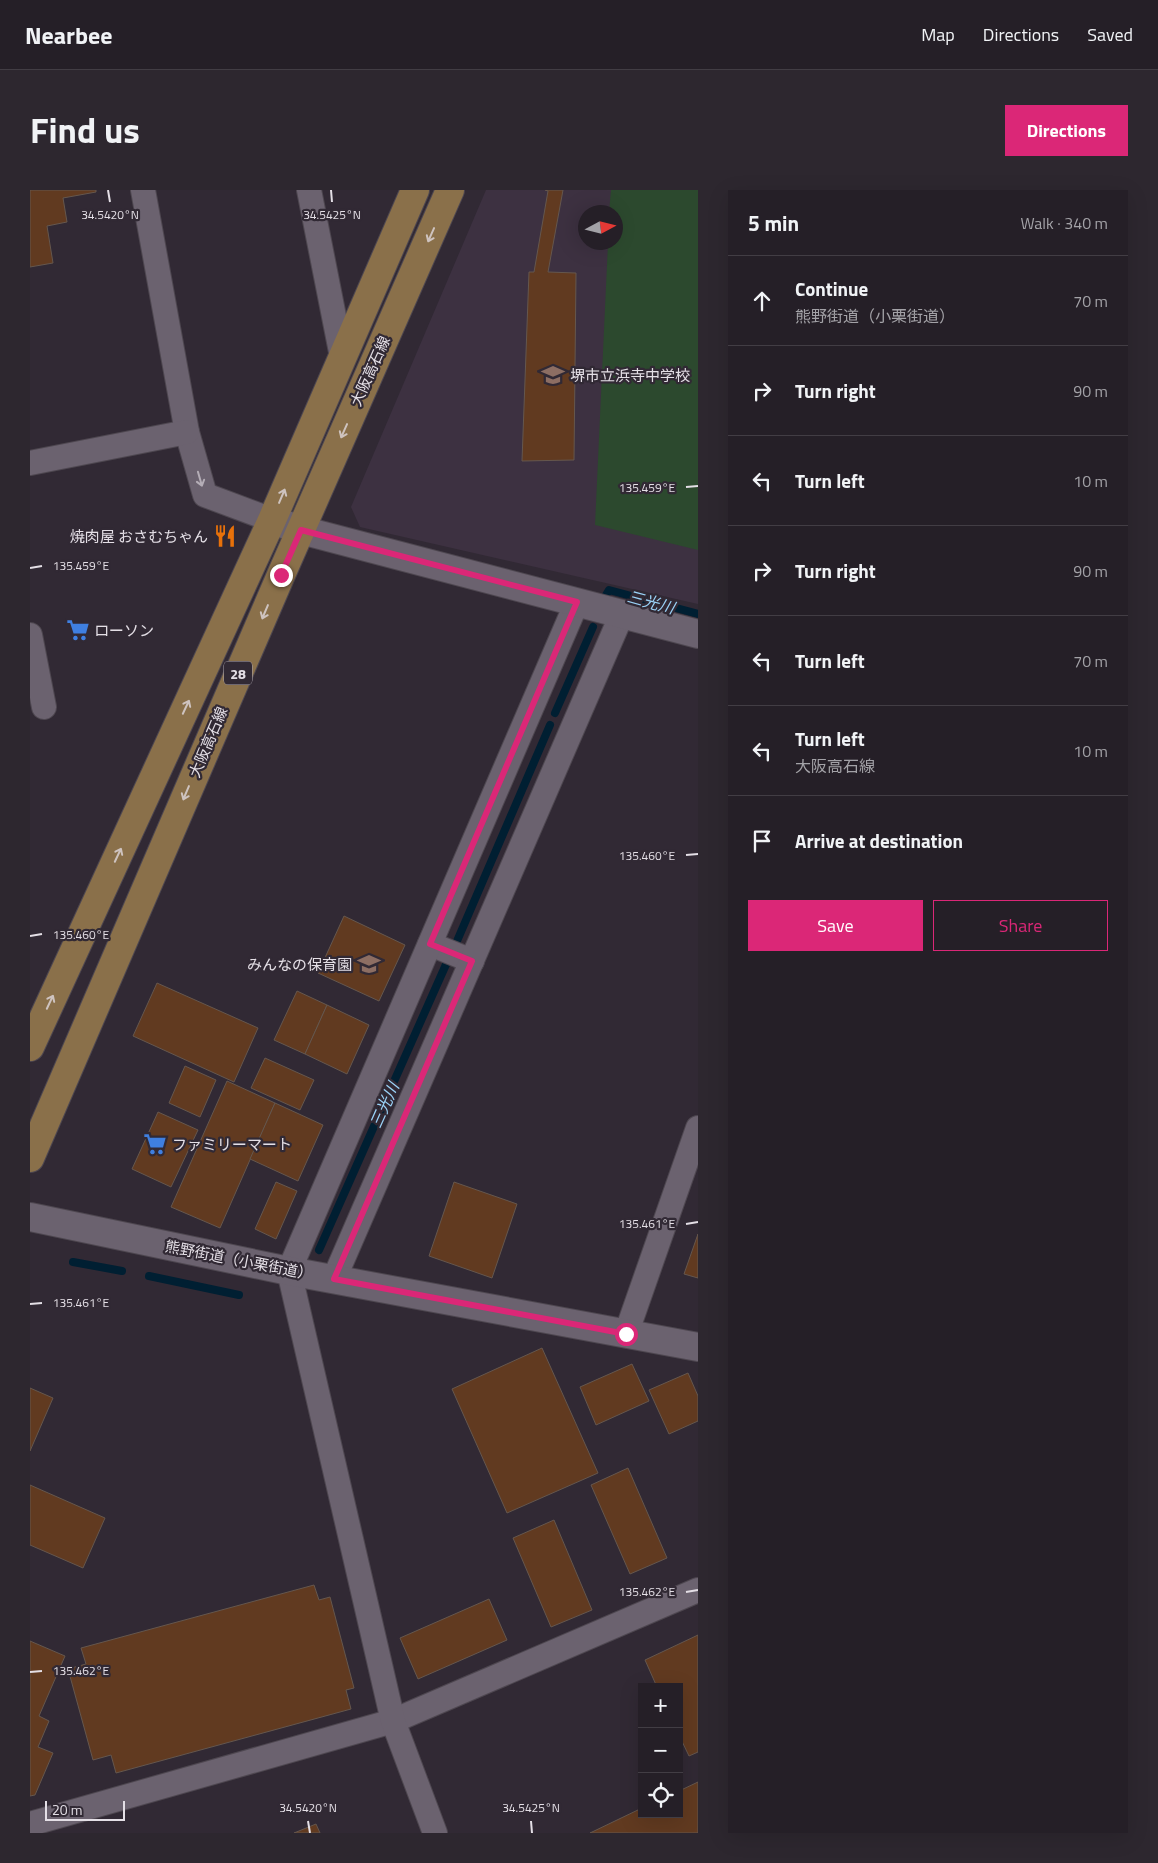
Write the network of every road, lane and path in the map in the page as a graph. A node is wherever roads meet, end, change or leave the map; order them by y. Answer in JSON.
{"nodes":[{"id":1,"x":143,"y":190,"type":"edge"},
{"id":2,"x":308,"y":190,"type":"edge"},
{"id":3,"x":415,"y":190,"type":"edge"},
{"id":4,"x":450,"y":190,"type":"edge"},
{"id":5,"x":342,"y":357,"type":"junction"},
{"id":6,"x":187,"y":432,"type":"junction"},
{"id":7,"x":30,"y":463,"type":"edge"},
{"id":8,"x":272,"y":520,"type":"junction"},
{"id":9,"x":301,"y":530,"type":"junction"},
{"id":10,"x":582,"y":604,"type":"junction"},
{"id":11,"x":621,"y":614,"type":"junction"},
{"id":12,"x":698,"y":634,"type":"edge"},
{"id":13,"x":30,"y":635,"type":"edge"},
{"id":14,"x":44,"y":707,"type":"dead end"},
{"id":15,"x":433,"y":945,"type":"junction"},
{"id":16,"x":466,"y":959,"type":"junction"},
{"id":17,"x":30,"y":1047,"type":"edge"},
{"id":18,"x":698,"y":1128,"type":"edge"},
{"id":19,"x":30,"y":1158,"type":"edge"},
{"id":20,"x":30,"y":1217,"type":"edge"},
{"id":21,"x":289,"y":1271,"type":"junction"},
{"id":22,"x":334,"y":1279,"type":"junction"},
{"id":23,"x":626,"y":1334,"type":"junction"},
{"id":24,"x":698,"y":1347,"type":"edge"},
{"id":25,"x":698,"y":1590,"type":"edge"},
{"id":26,"x":393,"y":1721,"type":"junction"},
{"id":27,"x":30,"y":1824,"type":"edge"},
{"id":28,"x":435,"y":1833,"type":"edge"}],
"edges":[{"from":1,"to":6,"type":"street"},
{"from":2,"to":5,"type":"street"},
{"from":3,"to":5,"type":"main road","name":"大阪高石線","number":"28"},
{"from":4,"to":9,"type":"main road","name":"大阪高石線","number":"28","one_way":true},
{"from":8,"to":5,"type":"main road","name":"大阪高石線","number":"28","one_way":true},
{"from":6,"to":7,"type":"street"},
{"from":6,"to":8,"type":"street","one_way":true},
{"from":8,"to":9,"type":"street"},
{"from":17,"to":8,"type":"main road","name":"大阪高石線","number":"28","one_way":true},
{"from":9,"to":10,"type":"street"},
{"from":9,"to":19,"type":"main road","name":"大阪高石線","number":"28","one_way":true},
{"from":10,"to":11,"type":"street"},
{"from":10,"to":15,"type":"street"},
{"from":11,"to":12,"type":"street"},
{"from":11,"to":16,"type":"street"},
{"from":13,"to":14,"type":"street"},
{"from":15,"to":16,"type":"street"},
{"from":15,"to":21,"type":"street"},
{"from":16,"to":22,"type":"street"},
{"from":18,"to":23,"type":"street"},
{"from":20,"to":21,"type":"street","name":"熊野街道（小栗街道）"},
{"from":21,"to":22,"type":"street","name":"熊野街道（小栗街道）"},
{"from":21,"to":26,"type":"street"},
{"from":22,"to":23,"type":"street","name":"熊野街道（小栗街道）"},
{"from":23,"to":24,"type":"street","name":"熊野街道（小栗街道）"},
{"from":25,"to":26,"type":"street"},
{"from":26,"to":27,"type":"street"},
{"from":26,"to":28,"type":"street"}]}
